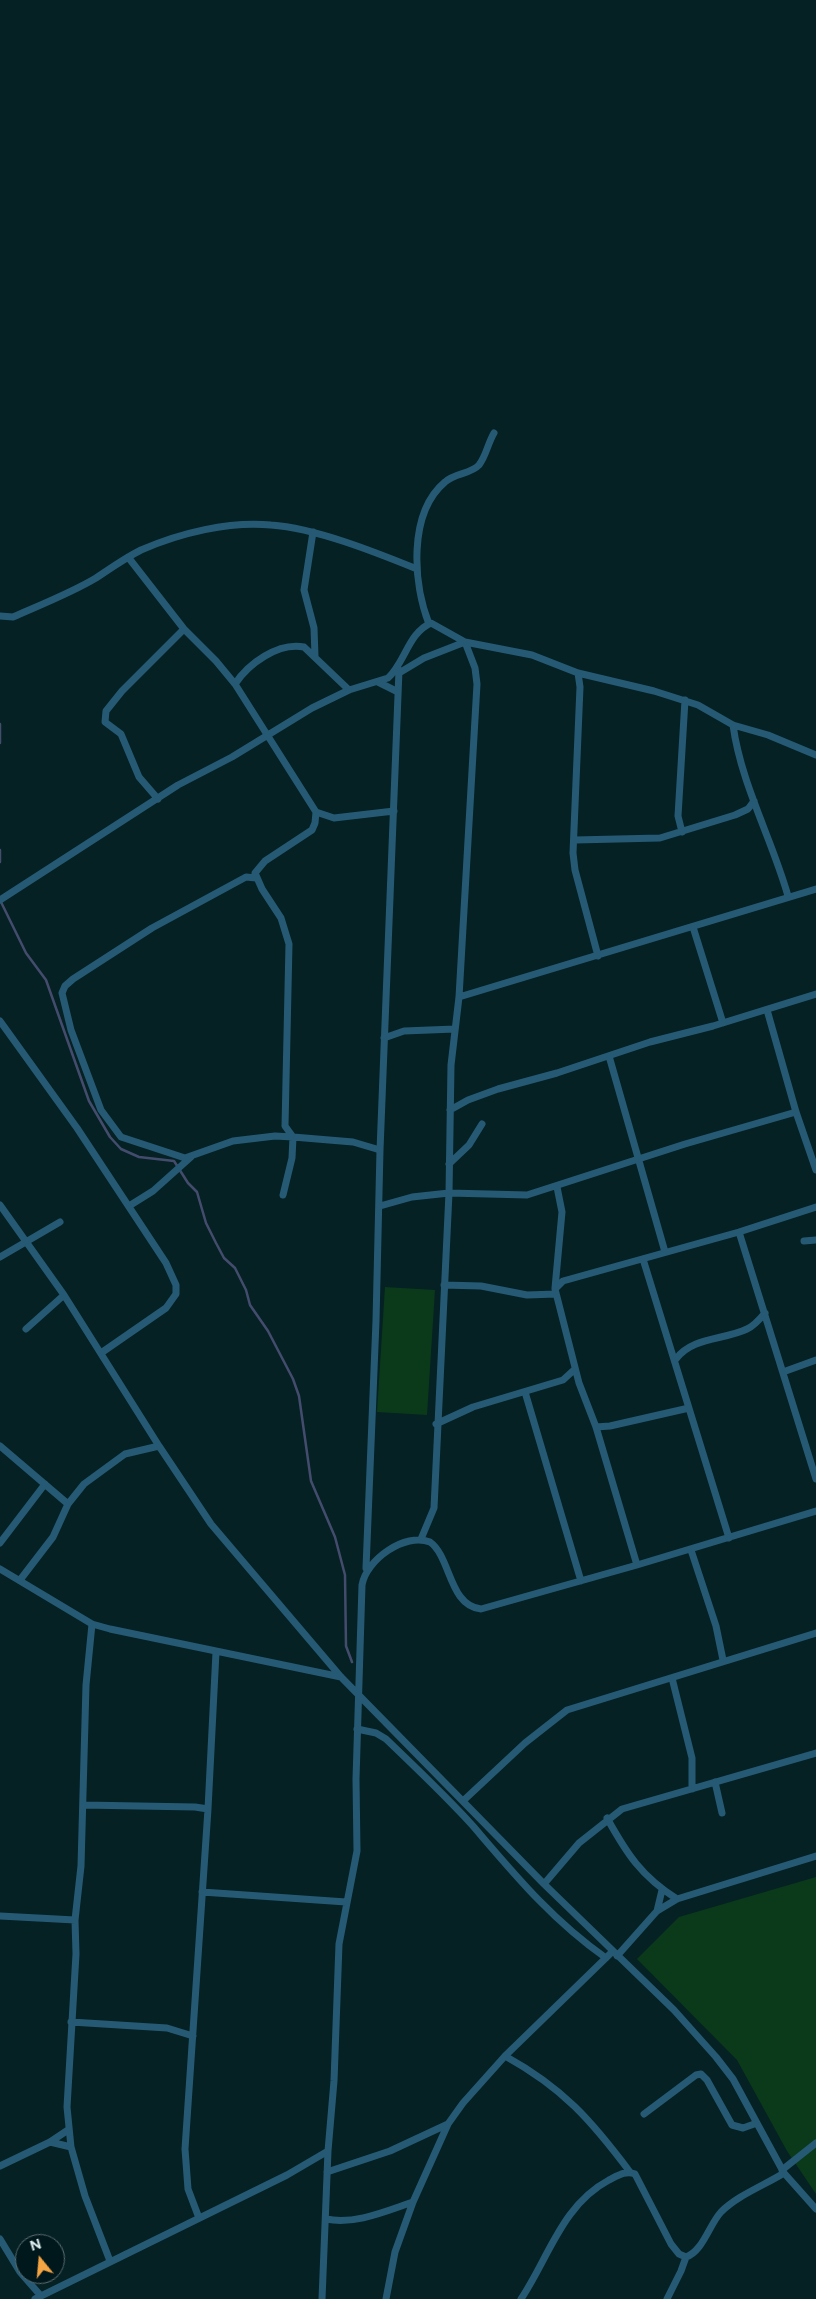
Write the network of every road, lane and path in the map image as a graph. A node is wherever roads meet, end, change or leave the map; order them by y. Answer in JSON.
{"nodes":[{"id":1,"x":494,"y":433,"type":"dead end"},
{"id":2,"x":313,"y":532,"type":"junction"},
{"id":3,"x":128,"y":556,"type":"junction"},
{"id":4,"x":417,"y":569,"type":"junction"},
{"id":5,"x":0,"y":616,"type":"edge"},
{"id":6,"x":429,"y":624,"type":"junction"},
{"id":7,"x":184,"y":629,"type":"junction"},
{"id":8,"x":466,"y":642,"type":"junction"},
{"id":9,"x":315,"y":656,"type":"junction"},
{"id":10,"x":398,"y":662,"type":"junction"},
{"id":11,"x":399,"y":673,"type":"junction"},
{"id":12,"x":578,"y":673,"type":"junction"},
{"id":13,"x":378,"y":682,"type":"junction"},
{"id":14,"x":235,"y":684,"type":"junction"},
{"id":15,"x":349,"y":690,"type":"junction"},
{"id":16,"x":398,"y":692,"type":"junction"},
{"id":17,"x":685,"y":700,"type":"junction"},
{"id":18,"x":733,"y":725,"type":"junction"},
{"id":19,"x":268,"y":736,"type":"junction"},
{"id":20,"x":816,"y":755,"type":"edge"},
{"id":21,"x":158,"y":799,"type":"junction"},
{"id":22,"x":754,"y":801,"type":"junction"},
{"id":23,"x":394,"y":811,"type":"junction"},
{"id":24,"x":316,"y":812,"type":"junction"},
{"id":25,"x":682,"y":832,"type":"junction"},
{"id":26,"x":575,"y":840,"type":"junction"},
{"id":27,"x":256,"y":878,"type":"junction"},
{"id":28,"x":816,"y":889,"type":"edge"},
{"id":29,"x":788,"y":896,"type":"junction"},
{"id":30,"x":0,"y":900,"type":"edge"},
{"id":31,"x":693,"y":927,"type":"junction"},
{"id":32,"x":598,"y":956,"type":"junction"},
{"id":33,"x":816,"y":994,"type":"edge"},
{"id":34,"x":458,"y":997,"type":"junction"},
{"id":35,"x":767,"y":1010,"type":"junction"},
{"id":36,"x":0,"y":1021,"type":"edge"},
{"id":37,"x":723,"y":1023,"type":"junction"},
{"id":38,"x":455,"y":1029,"type":"junction"},
{"id":39,"x":384,"y":1038,"type":"junction"},
{"id":40,"x":609,"y":1056,"type":"junction"},
{"id":41,"x":450,"y":1110,"type":"junction"},
{"id":42,"x":796,"y":1112,"type":"junction"},
{"id":43,"x":482,"y":1124,"type":"dead end"},
{"id":44,"x":293,"y":1137,"type":"junction"},
{"id":45,"x":380,"y":1150,"type":"junction"},
{"id":46,"x":191,"y":1156,"type":"junction"},
{"id":47,"x":637,"y":1160,"type":"junction"},
{"id":48,"x":449,"y":1164,"type":"junction"},
{"id":49,"x":816,"y":1170,"type":"edge"},
{"id":50,"x":557,"y":1187,"type":"junction"},
{"id":51,"x":449,"y":1193,"type":"junction"},
{"id":52,"x":283,"y":1196,"type":"dead end"},
{"id":53,"x":0,"y":1206,"type":"edge"},
{"id":54,"x":129,"y":1206,"type":"junction"},
{"id":55,"x":380,"y":1206,"type":"junction"},
{"id":56,"x":816,"y":1207,"type":"edge"},
{"id":57,"x":60,"y":1222,"type":"dead end"},
{"id":58,"x":739,"y":1232,"type":"junction"},
{"id":59,"x":816,"y":1240,"type":"edge"},
{"id":60,"x":24,"y":1241,"type":"junction"},
{"id":61,"x":804,"y":1242,"type":"dead end"},
{"id":62,"x":665,"y":1252,"type":"junction"},
{"id":63,"x":0,"y":1257,"type":"edge"},
{"id":64,"x":643,"y":1259,"type":"junction"},
{"id":65,"x":444,"y":1285,"type":"junction"},
{"id":66,"x":555,"y":1291,"type":"junction"},
{"id":67,"x":64,"y":1295,"type":"junction"},
{"id":68,"x":765,"y":1313,"type":"junction"},
{"id":69,"x":26,"y":1330,"type":"dead end"},
{"id":70,"x":101,"y":1353,"type":"junction"},
{"id":71,"x":676,"y":1359,"type":"junction"},
{"id":72,"x":816,"y":1360,"type":"edge"},
{"id":73,"x":574,"y":1369,"type":"junction"},
{"id":74,"x":783,"y":1372,"type":"junction"},
{"id":75,"x":563,"y":1380,"type":"junction"},
{"id":76,"x":579,"y":1383,"type":"junction"},
{"id":77,"x":525,"y":1392,"type":"junction"},
{"id":78,"x":689,"y":1408,"type":"junction"},
{"id":79,"x":436,"y":1424,"type":"junction"},
{"id":80,"x":596,"y":1427,"type":"junction"},
{"id":81,"x":0,"y":1446,"type":"edge"},
{"id":82,"x":159,"y":1446,"type":"junction"},
{"id":83,"x":816,"y":1479,"type":"edge"},
{"id":84,"x":44,"y":1484,"type":"junction"},
{"id":85,"x":68,"y":1504,"type":"junction"},
{"id":86,"x":816,"y":1511,"type":"edge"},
{"id":87,"x":729,"y":1538,"type":"junction"},
{"id":88,"x":421,"y":1539,"type":"junction"},
{"id":89,"x":0,"y":1543,"type":"edge"},
{"id":90,"x":690,"y":1550,"type":"junction"},
{"id":91,"x":637,"y":1565,"type":"junction"},
{"id":92,"x":0,"y":1569,"type":"edge"},
{"id":93,"x":366,"y":1570,"type":"junction"},
{"id":94,"x":20,"y":1580,"type":"junction"},
{"id":95,"x":581,"y":1581,"type":"junction"},
{"id":96,"x":92,"y":1624,"type":"junction"},
{"id":97,"x":816,"y":1633,"type":"edge"},
{"id":98,"x":216,"y":1652,"type":"junction"},
{"id":99,"x":723,"y":1660,"type":"junction"},
{"id":100,"x":341,"y":1677,"type":"junction"},
{"id":101,"x":672,"y":1678,"type":"junction"},
{"id":102,"x":359,"y":1694,"type":"junction"},
{"id":103,"x":357,"y":1729,"type":"junction"},
{"id":104,"x":816,"y":1753,"type":"edge"},
{"id":105,"x":715,"y":1782,"type":"junction"},
{"id":106,"x":692,"y":1789,"type":"junction"},
{"id":107,"x":463,"y":1801,"type":"junction"},
{"id":108,"x":83,"y":1805,"type":"junction"},
{"id":109,"x":208,"y":1809,"type":"junction"},
{"id":110,"x":722,"y":1813,"type":"dead end"},
{"id":111,"x":608,"y":1818,"type":"junction"},
{"id":112,"x":816,"y":1856,"type":"edge"},
{"id":113,"x":544,"y":1884,"type":"junction"},
{"id":114,"x":662,"y":1890,"type":"junction"},
{"id":115,"x":202,"y":1892,"type":"junction"},
{"id":116,"x":677,"y":1899,"type":"junction"},
{"id":117,"x":346,"y":1902,"type":"junction"},
{"id":118,"x":657,"y":1911,"type":"junction"},
{"id":119,"x":0,"y":1916,"type":"edge"},
{"id":120,"x":75,"y":1920,"type":"junction"},
{"id":121,"x":615,"y":1954,"type":"junction"},
{"id":122,"x":606,"y":1958,"type":"junction"},
{"id":123,"x":71,"y":2022,"type":"junction"},
{"id":124,"x":193,"y":2036,"type":"junction"},
{"id":125,"x":505,"y":2056,"type":"junction"},
{"id":126,"x":644,"y":2114,"type":"dead end"},
{"id":127,"x":757,"y":2123,"type":"junction"},
{"id":128,"x":448,"y":2124,"type":"junction"},
{"id":129,"x":68,"y":2130,"type":"junction"},
{"id":130,"x":50,"y":2142,"type":"junction"},
{"id":131,"x":816,"y":2143,"type":"edge"},
{"id":132,"x":71,"y":2147,"type":"junction"},
{"id":133,"x":328,"y":2151,"type":"junction"},
{"id":134,"x":0,"y":2166,"type":"edge"},
{"id":135,"x":783,"y":2171,"type":"junction"},
{"id":136,"x":327,"y":2172,"type":"junction"},
{"id":137,"x":630,"y":2172,"type":"junction"},
{"id":138,"x":413,"y":2202,"type":"junction"},
{"id":139,"x":816,"y":2209,"type":"edge"},
{"id":140,"x":198,"y":2218,"type":"junction"},
{"id":141,"x":326,"y":2219,"type":"junction"},
{"id":142,"x":0,"y":2239,"type":"edge"},
{"id":143,"x":686,"y":2257,"type":"junction"},
{"id":144,"x":110,"y":2261,"type":"junction"},
{"id":145,"x":38,"y":2298,"type":"edge"},
{"id":146,"x":320,"y":2298,"type":"edge"},
{"id":147,"x":386,"y":2299,"type":"edge"},
{"id":148,"x":521,"y":2299,"type":"edge"},
{"id":149,"x":667,"y":2299,"type":"edge"}],
"edges":[{"from":1,"to":4,"type":"street"},
{"from":2,"to":3,"type":"street"},
{"from":2,"to":4,"type":"street"},
{"from":2,"to":9,"type":"street"},
{"from":3,"to":5,"type":"street"},
{"from":3,"to":7,"type":"street"},
{"from":4,"to":6,"type":"street"},
{"from":6,"to":8,"type":"street"},
{"from":6,"to":10,"type":"street"},
{"from":7,"to":14,"type":"street"},
{"from":7,"to":21,"type":"street"},
{"from":8,"to":11,"type":"street"},
{"from":8,"to":12,"type":"street"},
{"from":8,"to":34,"type":"street"},
{"from":9,"to":14,"type":"street"},
{"from":9,"to":15,"type":"street"},
{"from":10,"to":11,"type":"street"},
{"from":10,"to":13,"type":"street"},
{"from":11,"to":16,"type":"street"},
{"from":12,"to":17,"type":"street"},
{"from":12,"to":26,"type":"street"},
{"from":13,"to":15,"type":"street"},
{"from":13,"to":16,"type":"street"},
{"from":14,"to":19,"type":"street"},
{"from":15,"to":19,"type":"street"},
{"from":16,"to":23,"type":"street"},
{"from":17,"to":18,"type":"street"},
{"from":17,"to":25,"type":"street"},
{"from":18,"to":20,"type":"street"},
{"from":18,"to":22,"type":"street"},
{"from":19,"to":21,"type":"street"},
{"from":19,"to":24,"type":"street"},
{"from":21,"to":30,"type":"street"},
{"from":22,"to":25,"type":"street"},
{"from":22,"to":29,"type":"street"},
{"from":23,"to":24,"type":"street"},
{"from":23,"to":39,"type":"street"},
{"from":24,"to":27,"type":"street"},
{"from":25,"to":26,"type":"street"},
{"from":26,"to":32,"type":"street"},
{"from":27,"to":44,"type":"street"},
{"from":27,"to":46,"type":"street"},
{"from":28,"to":29,"type":"street"},
{"from":29,"to":31,"type":"street"},
{"from":31,"to":32,"type":"street"},
{"from":31,"to":37,"type":"street"},
{"from":32,"to":34,"type":"street"},
{"from":33,"to":35,"type":"street"},
{"from":34,"to":38,"type":"street"},
{"from":35,"to":37,"type":"street"},
{"from":35,"to":42,"type":"street"},
{"from":36,"to":54,"type":"street"},
{"from":37,"to":40,"type":"street"},
{"from":38,"to":39,"type":"street"},
{"from":38,"to":41,"type":"street"},
{"from":39,"to":45,"type":"street"},
{"from":40,"to":41,"type":"street"},
{"from":40,"to":47,"type":"street"},
{"from":41,"to":48,"type":"street"},
{"from":42,"to":47,"type":"street"},
{"from":42,"to":49,"type":"street"},
{"from":43,"to":48,"type":"street"},
{"from":44,"to":45,"type":"street"},
{"from":44,"to":46,"type":"street"},
{"from":44,"to":52,"type":"street"},
{"from":45,"to":55,"type":"street"},
{"from":46,"to":54,"type":"street"},
{"from":47,"to":50,"type":"street"},
{"from":47,"to":62,"type":"street"},
{"from":48,"to":51,"type":"street"},
{"from":50,"to":51,"type":"street"},
{"from":50,"to":66,"type":"street"},
{"from":51,"to":55,"type":"street"},
{"from":51,"to":65,"type":"street"},
{"from":53,"to":60,"type":"street"},
{"from":54,"to":70,"type":"street"},
{"from":55,"to":93,"type":"street"},
{"from":56,"to":58,"type":"street"},
{"from":57,"to":60,"type":"street"},
{"from":58,"to":62,"type":"street"},
{"from":58,"to":68,"type":"street"},
{"from":59,"to":61,"type":"street"},
{"from":60,"to":63,"type":"street"},
{"from":60,"to":67,"type":"street"},
{"from":62,"to":64,"type":"street"},
{"from":64,"to":66,"type":"street"},
{"from":64,"to":71,"type":"street"},
{"from":65,"to":66,"type":"street"},
{"from":65,"to":79,"type":"street"},
{"from":66,"to":73,"type":"street"},
{"from":67,"to":69,"type":"street"},
{"from":67,"to":70,"type":"street"},
{"from":68,"to":71,"type":"street"},
{"from":68,"to":74,"type":"street"},
{"from":70,"to":82,"type":"street"},
{"from":71,"to":78,"type":"street"},
{"from":72,"to":74,"type":"street"},
{"from":73,"to":75,"type":"street"},
{"from":73,"to":76,"type":"street"},
{"from":74,"to":83,"type":"street"},
{"from":75,"to":76,"type":"street"},
{"from":75,"to":77,"type":"street"},
{"from":76,"to":80,"type":"street"},
{"from":77,"to":79,"type":"street"},
{"from":77,"to":95,"type":"street"},
{"from":78,"to":80,"type":"street"},
{"from":78,"to":87,"type":"street"},
{"from":79,"to":88,"type":"street"},
{"from":80,"to":91,"type":"street"},
{"from":81,"to":84,"type":"street"},
{"from":82,"to":85,"type":"street"},
{"from":82,"to":100,"type":"street"},
{"from":84,"to":85,"type":"street"},
{"from":84,"to":89,"type":"street"},
{"from":85,"to":94,"type":"street"},
{"from":86,"to":87,"type":"street"},
{"from":87,"to":90,"type":"street"},
{"from":88,"to":93,"type":"street"},
{"from":88,"to":95,"type":"street"},
{"from":90,"to":91,"type":"street"},
{"from":90,"to":99,"type":"street"},
{"from":91,"to":95,"type":"street"},
{"from":92,"to":94,"type":"street"},
{"from":93,"to":102,"type":"street"},
{"from":94,"to":96,"type":"street"},
{"from":96,"to":98,"type":"street"},
{"from":96,"to":108,"type":"street"},
{"from":97,"to":99,"type":"street"},
{"from":98,"to":100,"type":"street"},
{"from":98,"to":109,"type":"street"},
{"from":99,"to":101,"type":"street"},
{"from":100,"to":102,"type":"street"},
{"from":101,"to":106,"type":"street"},
{"from":101,"to":107,"type":"street"},
{"from":102,"to":103,"type":"street"},
{"from":102,"to":107,"type":"street"},
{"from":103,"to":117,"type":"street"},
{"from":103,"to":122,"type":"street"},
{"from":104,"to":105,"type":"street"},
{"from":105,"to":106,"type":"street"},
{"from":105,"to":110,"type":"street"},
{"from":106,"to":111,"type":"street"},
{"from":107,"to":113,"type":"street"},
{"from":108,"to":109,"type":"street"},
{"from":108,"to":120,"type":"street"},
{"from":109,"to":115,"type":"street"},
{"from":111,"to":113,"type":"street"},
{"from":111,"to":114,"type":"street"},
{"from":112,"to":116,"type":"street"},
{"from":113,"to":121,"type":"street"},
{"from":114,"to":116,"type":"street"},
{"from":114,"to":118,"type":"street"},
{"from":115,"to":117,"type":"street"},
{"from":115,"to":124,"type":"street"},
{"from":116,"to":118,"type":"street"},
{"from":117,"to":133,"type":"street"},
{"from":118,"to":121,"type":"street"},
{"from":119,"to":120,"type":"street"},
{"from":120,"to":123,"type":"street"},
{"from":121,"to":122,"type":"street"},
{"from":121,"to":127,"type":"street"},
{"from":122,"to":125,"type":"street"},
{"from":123,"to":124,"type":"street"},
{"from":123,"to":129,"type":"street"},
{"from":124,"to":140,"type":"street"},
{"from":125,"to":128,"type":"street"},
{"from":125,"to":137,"type":"street"},
{"from":126,"to":127,"type":"street"},
{"from":127,"to":135,"type":"street"},
{"from":128,"to":136,"type":"street"},
{"from":128,"to":138,"type":"street"},
{"from":129,"to":130,"type":"street"},
{"from":129,"to":132,"type":"street"},
{"from":130,"to":132,"type":"street"},
{"from":130,"to":134,"type":"street"},
{"from":131,"to":135,"type":"street"},
{"from":132,"to":144,"type":"street"},
{"from":133,"to":136,"type":"street"},
{"from":133,"to":140,"type":"street"},
{"from":135,"to":139,"type":"street"},
{"from":135,"to":143,"type":"street"},
{"from":136,"to":141,"type":"street"},
{"from":137,"to":143,"type":"street"},
{"from":137,"to":148,"type":"street"},
{"from":138,"to":141,"type":"street"},
{"from":138,"to":147,"type":"street"},
{"from":140,"to":144,"type":"street"},
{"from":141,"to":146,"type":"street"},
{"from":142,"to":145,"type":"street"},
{"from":143,"to":149,"type":"street"},
{"from":144,"to":145,"type":"street"}]}
